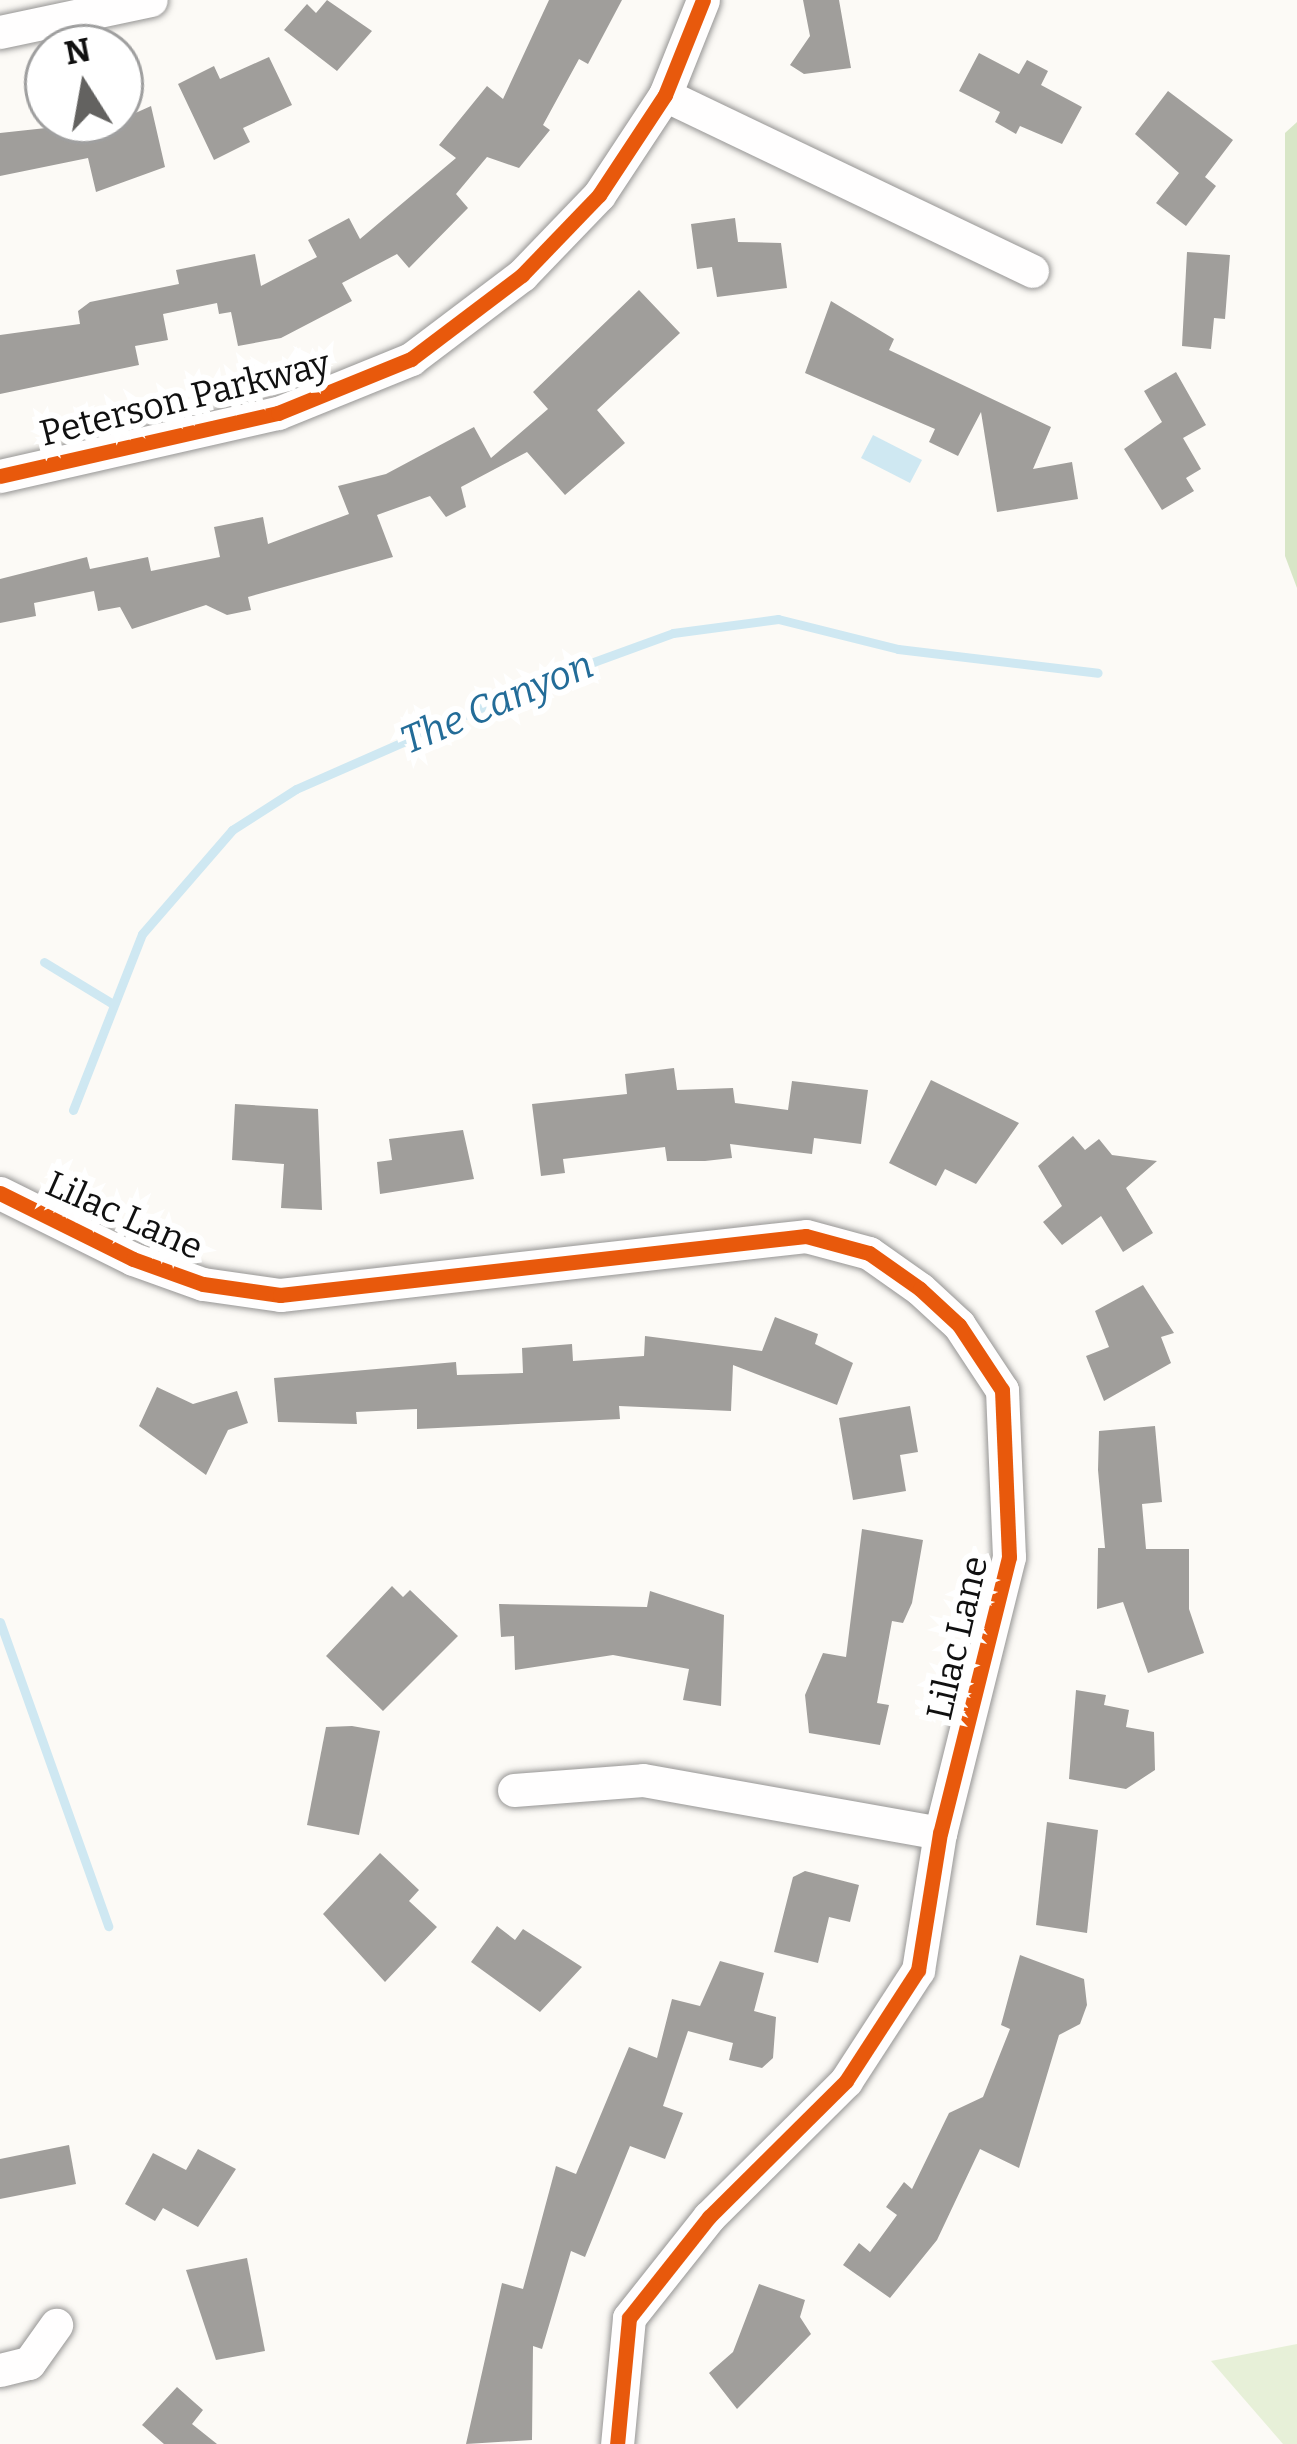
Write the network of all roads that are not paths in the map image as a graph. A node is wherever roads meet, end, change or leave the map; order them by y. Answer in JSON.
{"nodes":[{"id":1,"x":151,"y":0,"type":"edge"},
{"id":2,"x":703,"y":0,"type":"edge"},
{"id":3,"x":0,"y":32,"type":"edge"},
{"id":4,"x":665,"y":95,"type":"junction"},
{"id":5,"x":1032,"y":272,"type":"dead end"},
{"id":6,"x":0,"y":476,"type":"edge"},
{"id":7,"x":0,"y":1193,"type":"edge"},
{"id":8,"x":514,"y":1790,"type":"dead end"},
{"id":9,"x":940,"y":1833,"type":"junction"},
{"id":10,"x":56,"y":2325,"type":"dead end"},
{"id":11,"x":0,"y":2370,"type":"edge"},
{"id":12,"x":617,"y":2444,"type":"edge"}],
"edges":[{"from":1,"to":3,"type":"street"},
{"from":2,"to":4,"type":"street","name":"Peterson Parkway"},
{"from":4,"to":5,"type":"street"},
{"from":4,"to":6,"type":"street","name":"Peterson Parkway"},
{"from":7,"to":9,"type":"street","name":"Lilac Lane"},
{"from":8,"to":9,"type":"street"},
{"from":9,"to":12,"type":"street","name":"Lilac Lane"},
{"from":10,"to":11,"type":"street"}]}
